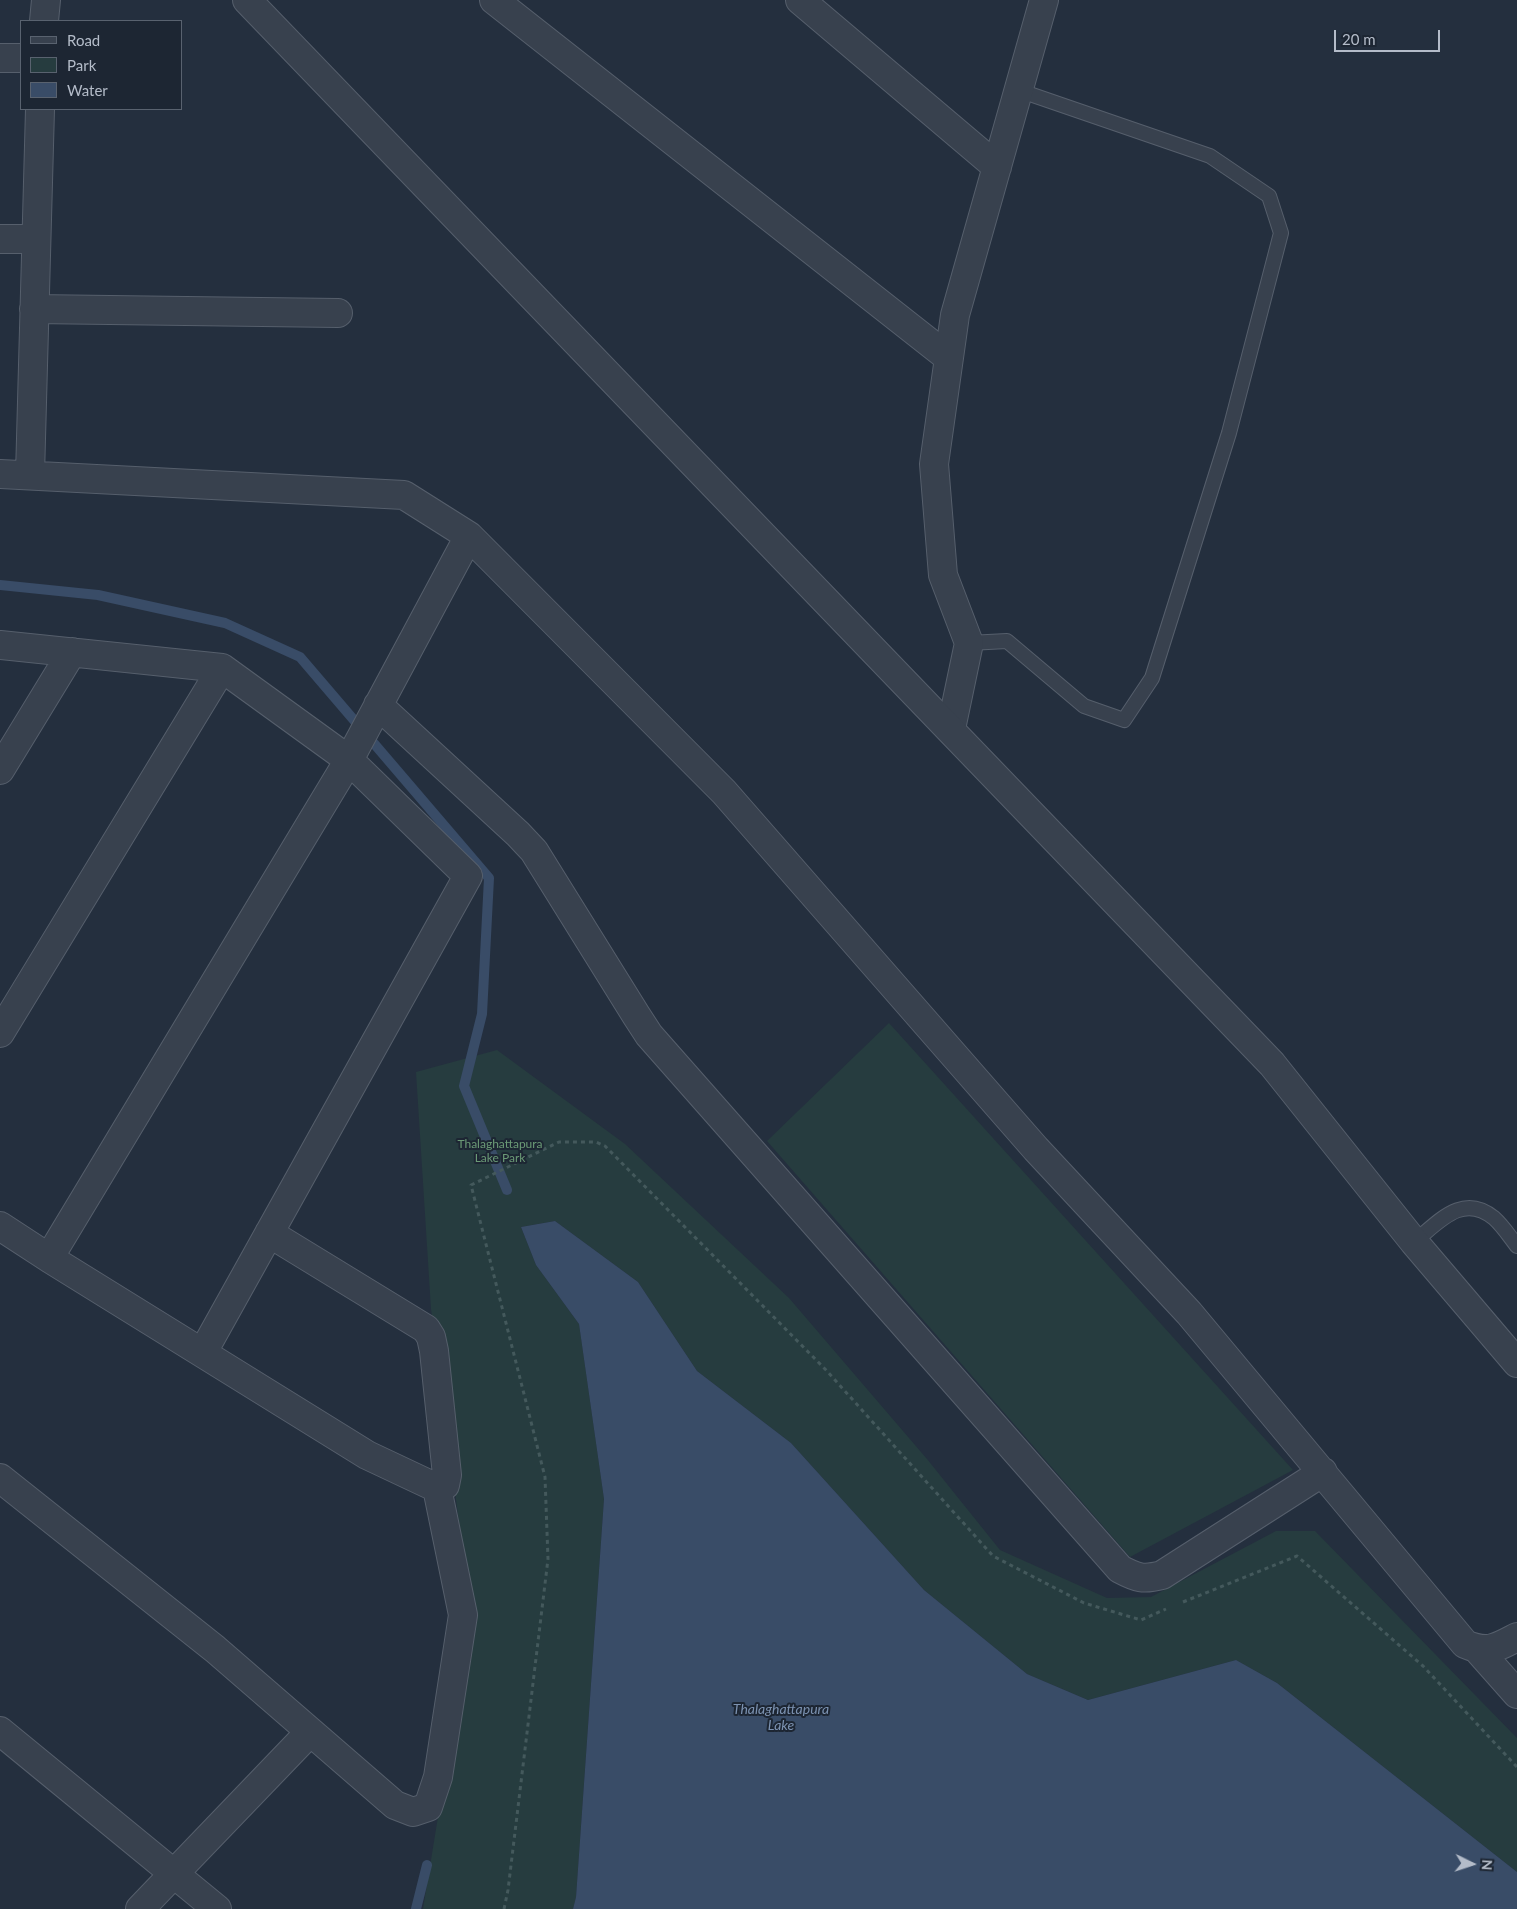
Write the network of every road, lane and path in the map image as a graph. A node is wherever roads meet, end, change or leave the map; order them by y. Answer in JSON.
{"nodes":[{"id":1,"x":46,"y":0,"type":"edge"},
{"id":2,"x":247,"y":0,"type":"edge"},
{"id":3,"x":494,"y":0,"type":"edge"},
{"id":4,"x":800,"y":0,"type":"edge"},
{"id":5,"x":1044,"y":0,"type":"edge"},
{"id":6,"x":44,"y":20,"type":"edge"},
{"id":7,"x":0,"y":58,"type":"edge"},
{"id":8,"x":20,"y":58,"type":"edge"},
{"id":9,"x":1018,"y":90,"type":"junction"},
{"id":10,"x":40,"y":110,"type":"edge"},
{"id":11,"x":997,"y":167,"type":"junction"},
{"id":12,"x":0,"y":239,"type":"edge"},
{"id":13,"x":36,"y":239,"type":"junction"},
{"id":14,"x":34,"y":309,"type":"junction"},
{"id":15,"x":338,"y":313,"type":"dead end"},
{"id":16,"x":949,"y":358,"type":"junction"},
{"id":17,"x":0,"y":474,"type":"edge"},
{"id":18,"x":30,"y":475,"type":"junction"},
{"id":19,"x":469,"y":536,"type":"junction"},
{"id":20,"x":969,"y":642,"type":"junction"},
{"id":21,"x":0,"y":645,"type":"edge"},
{"id":22,"x":72,"y":652,"type":"junction"},
{"id":23,"x":222,"y":668,"type":"junction"},
{"id":24,"x":378,"y":705,"type":"junction"},
{"id":25,"x":951,"y":729,"type":"junction"},
{"id":26,"x":349,"y":760,"type":"junction"},
{"id":27,"x":0,"y":770,"type":"edge"},
{"id":28,"x":0,"y":1033,"type":"edge"},
{"id":29,"x":515,"y":1163,"type":"dead end"},
{"id":30,"x":0,"y":1226,"type":"edge"},
{"id":31,"x":269,"y":1233,"type":"junction"},
{"id":32,"x":1414,"y":1242,"type":"junction"},
{"id":33,"x":1517,"y":1246,"type":"edge"},
{"id":34,"x":49,"y":1258,"type":"junction"},
{"id":35,"x":202,"y":1352,"type":"junction"},
{"id":36,"x":1517,"y":1363,"type":"edge"},
{"id":37,"x":1323,"y":1472,"type":"junction"},
{"id":38,"x":0,"y":1478,"type":"edge"},
{"id":39,"x":437,"y":1488,"type":"junction"},
{"id":40,"x":1517,"y":1637,"type":"edge"},
{"id":41,"x":1478,"y":1650,"type":"junction"},
{"id":42,"x":1517,"y":1694,"type":"edge"},
{"id":43,"x":0,"y":1731,"type":"edge"},
{"id":44,"x":310,"y":1732,"type":"junction"},
{"id":45,"x":174,"y":1872,"type":"junction"},
{"id":46,"x":140,"y":1909,"type":"edge"},
{"id":47,"x":217,"y":1909,"type":"edge"},
{"id":48,"x":504,"y":1909,"type":"edge"}],
"edges":[{"from":1,"to":6,"type":"street"},
{"from":2,"to":25,"type":"street"},
{"from":3,"to":16,"type":"street"},
{"from":4,"to":11,"type":"street"},
{"from":5,"to":9,"type":"street"},
{"from":7,"to":8,"type":"street"},
{"from":9,"to":11,"type":"street"},
{"from":9,"to":20,"type":"lane"},
{"from":10,"to":13,"type":"street"},
{"from":11,"to":16,"type":"street"},
{"from":12,"to":13,"type":"street"},
{"from":13,"to":14,"type":"street"},
{"from":14,"to":15,"type":"street"},
{"from":14,"to":18,"type":"street"},
{"from":16,"to":20,"type":"street"},
{"from":17,"to":18,"type":"street"},
{"from":18,"to":19,"type":"street"},
{"from":19,"to":24,"type":"street"},
{"from":19,"to":37,"type":"street"},
{"from":20,"to":25,"type":"street"},
{"from":21,"to":22,"type":"street"},
{"from":22,"to":23,"type":"street"},
{"from":22,"to":27,"type":"street"},
{"from":23,"to":26,"type":"street"},
{"from":23,"to":28,"type":"street"},
{"from":24,"to":26,"type":"street"},
{"from":24,"to":37,"type":"street"},
{"from":25,"to":32,"type":"street"},
{"from":26,"to":31,"type":"street"},
{"from":26,"to":34,"type":"street"},
{"from":29,"to":48,"type":"path"},
{"from":30,"to":34,"type":"street"},
{"from":31,"to":35,"type":"street"},
{"from":31,"to":39,"type":"street"},
{"from":32,"to":33,"type":"lane"},
{"from":32,"to":36,"type":"street"},
{"from":34,"to":35,"type":"street"},
{"from":35,"to":39,"type":"street"},
{"from":37,"to":41,"type":"street"},
{"from":38,"to":44,"type":"street"},
{"from":39,"to":44,"type":"street"},
{"from":40,"to":41,"type":"street"},
{"from":41,"to":42,"type":"street"},
{"from":43,"to":45,"type":"street"},
{"from":44,"to":45,"type":"street"},
{"from":45,"to":46,"type":"street"},
{"from":45,"to":47,"type":"street"}]}
